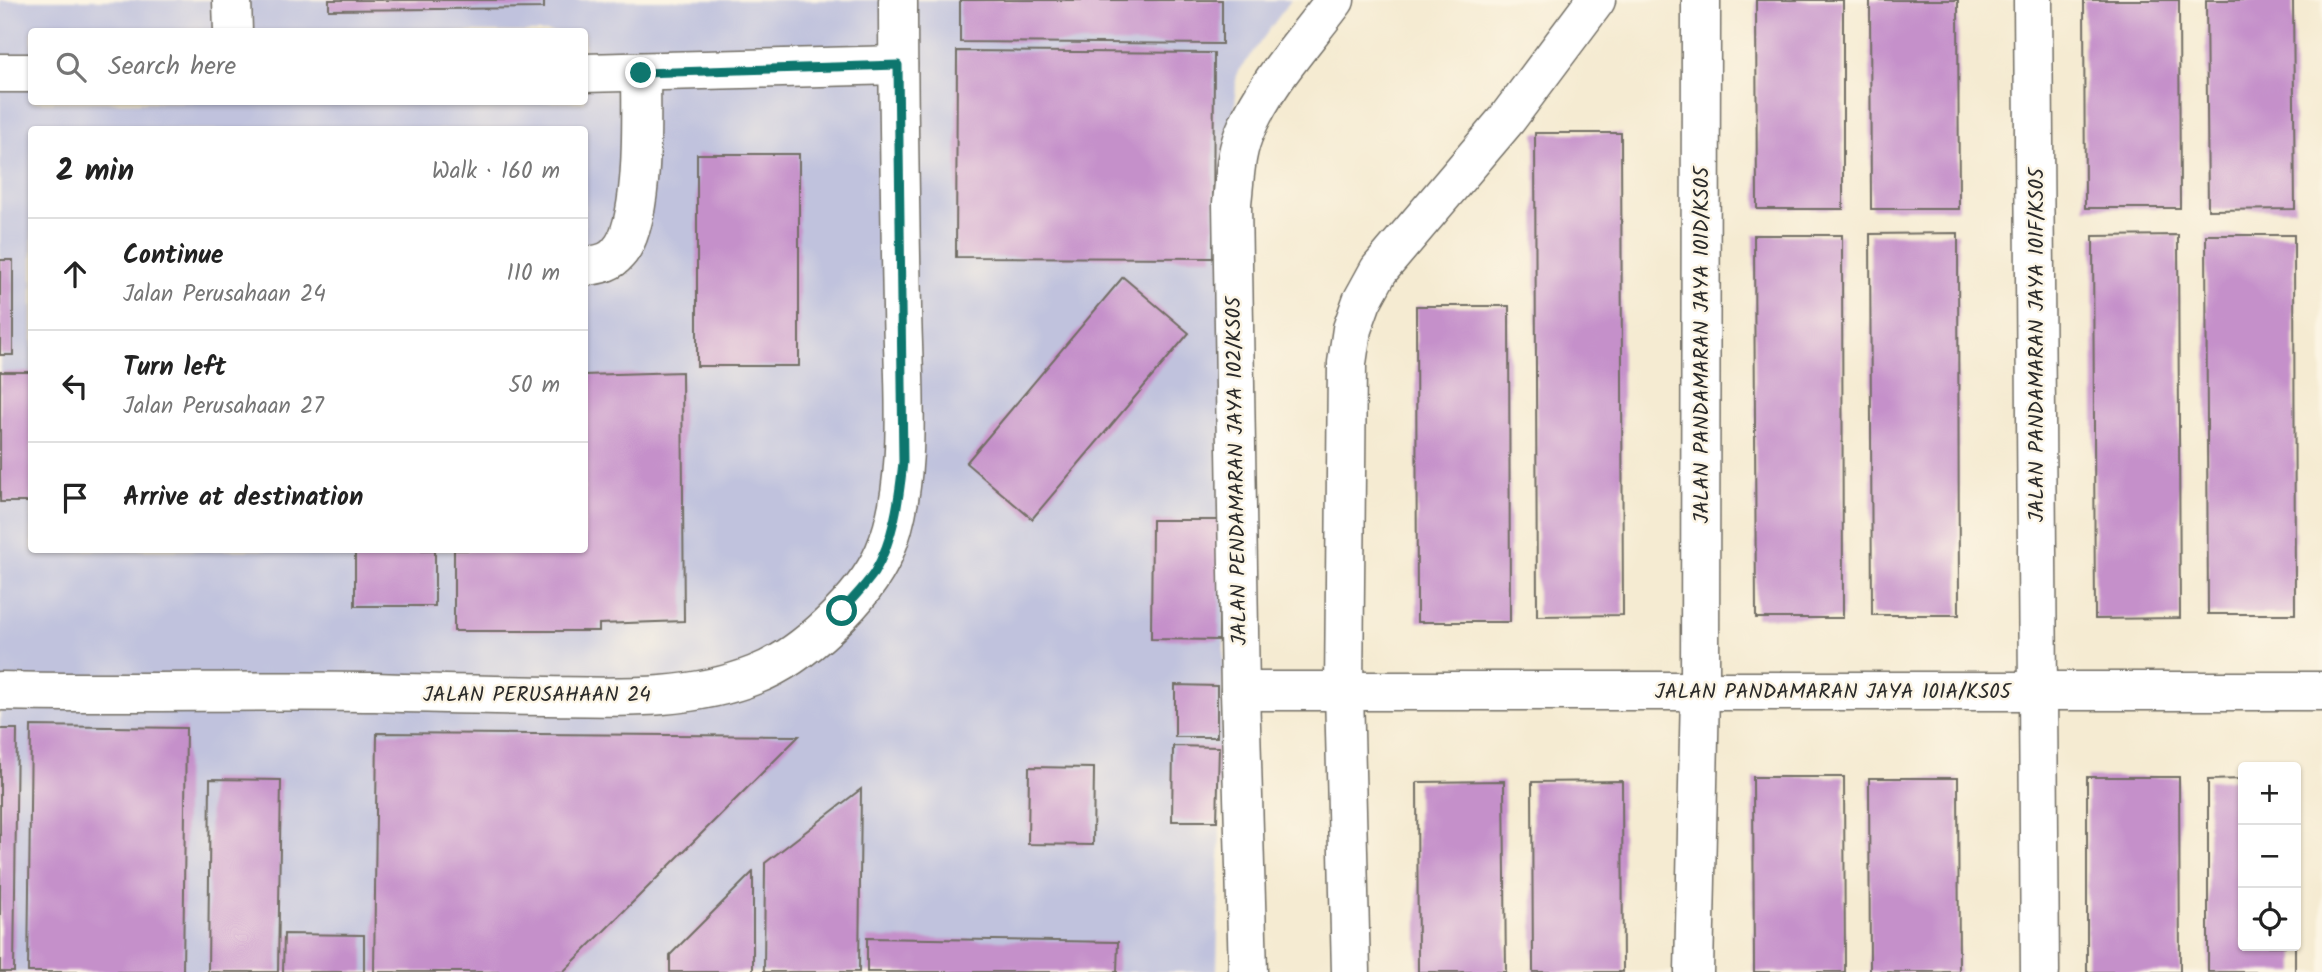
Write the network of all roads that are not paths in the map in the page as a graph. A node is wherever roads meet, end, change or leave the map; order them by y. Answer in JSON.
{"nodes":[{"id":1,"x":232,"y":0,"type":"edge"},
{"id":2,"x":898,"y":0,"type":"edge"},
{"id":3,"x":1335,"y":0,"type":"edge"},
{"id":4,"x":1596,"y":0,"type":"edge"},
{"id":5,"x":1701,"y":0,"type":"edge"},
{"id":6,"x":2033,"y":0,"type":"edge"},
{"id":7,"x":233,"y":28,"type":"edge"},
{"id":8,"x":898,"y":65,"type":"junction"},
{"id":9,"x":0,"y":73,"type":"edge"},
{"id":10,"x":28,"y":73,"type":"edge"},
{"id":11,"x":588,"y":73,"type":"edge"},
{"id":12,"x":641,"y":73,"type":"junction"},
{"id":13,"x":588,"y":266,"type":"edge"},
{"id":14,"x":0,"y":691,"type":"edge"},
{"id":15,"x":1240,"y":691,"type":"junction"},
{"id":16,"x":1344,"y":691,"type":"junction"},
{"id":17,"x":1700,"y":691,"type":"junction"},
{"id":18,"x":2037,"y":691,"type":"junction"},
{"id":19,"x":2322,"y":691,"type":"edge"},
{"id":20,"x":1248,"y":972,"type":"edge"},
{"id":21,"x":1350,"y":972,"type":"edge"},
{"id":22,"x":1694,"y":972,"type":"edge"},
{"id":23,"x":2040,"y":972,"type":"edge"}],
"edges":[{"from":1,"to":7,"type":"street"},
{"from":2,"to":8,"type":"street","name":"JALAN PERUSAHAAN 24"},
{"from":3,"to":15,"type":"street","name":"JALAN PENDAMARAN JAYA 102/KS05"},
{"from":4,"to":16,"type":"street"},
{"from":5,"to":17,"type":"street","name":"JALAN PANDAMARAN JAYA 101D/KS05"},
{"from":6,"to":18,"type":"street","name":"JALAN PANDAMARAN JAYA 101F/KS05"},
{"from":8,"to":12,"type":"street"},
{"from":8,"to":14,"type":"street","name":"JALAN PERUSAHAAN 24"},
{"from":9,"to":10,"type":"street"},
{"from":11,"to":12,"type":"street"},
{"from":12,"to":13,"type":"street"},
{"from":15,"to":16,"type":"street","name":"JALAN PANDAMARAN JAYA 101A/KS05"},
{"from":15,"to":20,"type":"street","name":"JALAN PENDAMARAN JAYA 102/KS05"},
{"from":16,"to":17,"type":"street","name":"JALAN PANDAMARAN JAYA 101A/KS05"},
{"from":16,"to":21,"type":"street"},
{"from":17,"to":18,"type":"street","name":"JALAN PANDAMARAN JAYA 101A/KS05"},
{"from":17,"to":22,"type":"street","name":"JALAN PANDAMARAN JAYA 101D/KS05"},
{"from":18,"to":19,"type":"street","name":"JALAN PANDAMARAN JAYA 101A/KS05"},
{"from":18,"to":23,"type":"street","name":"JALAN PANDAMARAN JAYA 101F/KS05"}]}
